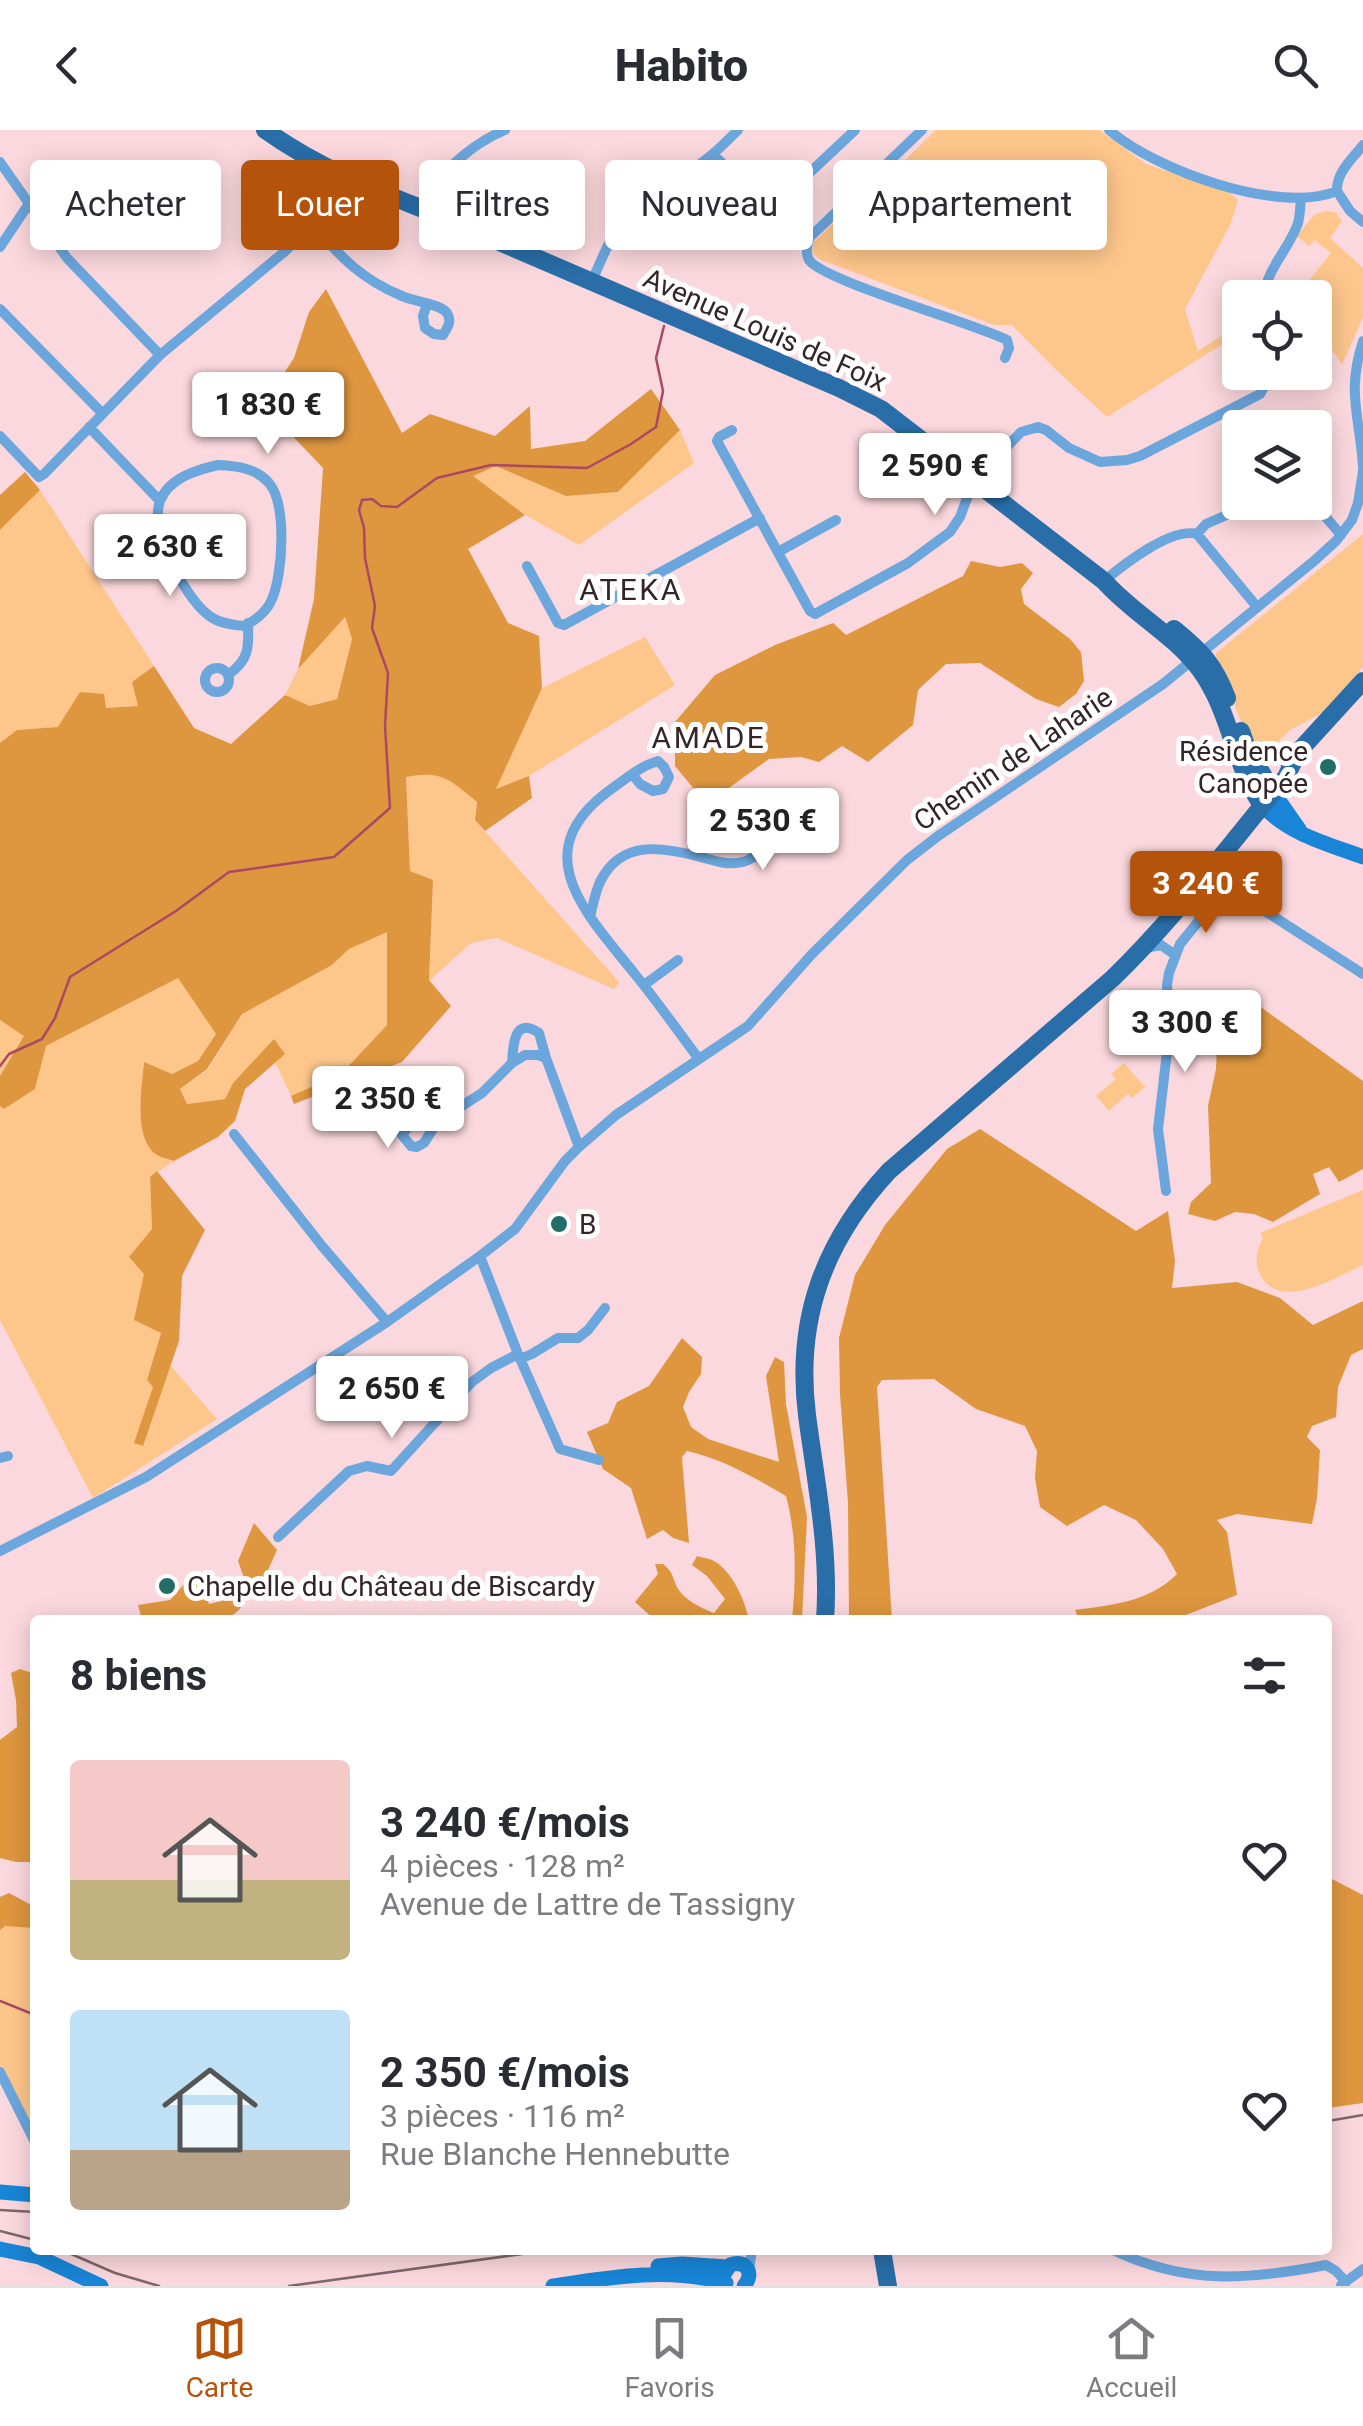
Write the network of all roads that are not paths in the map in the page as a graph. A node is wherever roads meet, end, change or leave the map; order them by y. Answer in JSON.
{"nodes":[{"id":1,"x":265,"y":130,"type":"edge"},
{"id":2,"x":506,"y":130,"type":"edge"},
{"id":3,"x":738,"y":130,"type":"edge"},
{"id":4,"x":855,"y":130,"type":"edge"},
{"id":5,"x":922,"y":130,"type":"edge"},
{"id":6,"x":1109,"y":130,"type":"edge"},
{"id":7,"x":1361,"y":152,"type":"edge"},
{"id":8,"x":713,"y":154,"type":"junction"},
{"id":9,"x":312,"y":160,"type":"edge"},
{"id":10,"x":0,"y":162,"type":"edge"},
{"id":11,"x":1337,"y":191,"type":"junction"},
{"id":12,"x":1301,"y":199,"type":"junction"},
{"id":13,"x":399,"y":200,"type":"edge"},
{"id":14,"x":28,"y":205,"type":"junction"},
{"id":15,"x":418,"y":207,"type":"junction"},
{"id":16,"x":1363,"y":222,"type":"edge"},
{"id":17,"x":0,"y":247,"type":"edge"},
{"id":18,"x":285,"y":250,"type":"edge"},
{"id":19,"x":336,"y":250,"type":"edge"},
{"id":20,"x":1266,"y":280,"type":"edge"},
{"id":21,"x":591,"y":282,"type":"junction"},
{"id":22,"x":427,"y":304,"type":"dead end"},
{"id":23,"x":0,"y":310,"type":"edge"},
{"id":24,"x":1363,"y":341,"type":"edge"},
{"id":25,"x":160,"y":355,"type":"junction"},
{"id":26,"x":1005,"y":358,"type":"dead end"},
{"id":27,"x":1262,"y":390,"type":"edge"},
{"id":28,"x":102,"y":413,"type":"junction"},
{"id":29,"x":89,"y":428,"type":"junction"},
{"id":30,"x":732,"y":430,"type":"dead end"},
{"id":31,"x":0,"y":436,"type":"edge"},
{"id":32,"x":1363,"y":469,"type":"edge"},
{"id":33,"x":973,"y":482,"type":"junction"},
{"id":34,"x":160,"y":502,"type":"junction"},
{"id":35,"x":1222,"y":517,"type":"edge"},
{"id":36,"x":760,"y":518,"type":"junction"},
{"id":37,"x":836,"y":520,"type":"dead end"},
{"id":38,"x":1329,"y":520,"type":"edge"},
{"id":39,"x":1197,"y":534,"type":"junction"},
{"id":40,"x":1341,"y":535,"type":"junction"},
{"id":41,"x":778,"y":552,"type":"junction"},
{"id":42,"x":527,"y":566,"type":"dead end"},
{"id":43,"x":1104,"y":581,"type":"junction"},
{"id":44,"x":1257,"y":607,"type":"junction"},
{"id":45,"x":248,"y":623,"type":"junction"},
{"id":46,"x":1196,"y":656,"type":"junction"},
{"id":47,"x":228,"y":675,"type":"dead end"},
{"id":48,"x":1363,"y":682,"type":"edge"},
{"id":49,"x":632,"y":774,"type":"dead end"},
{"id":50,"x":1265,"y":794,"type":"junction"},
{"id":51,"x":780,"y":836,"type":"dead end"},
{"id":52,"x":1220,"y":857,"type":"junction"},
{"id":53,"x":1363,"y":858,"type":"edge"},
{"id":54,"x":1236,"y":894,"type":"junction"},
{"id":55,"x":1180,"y":899,"type":"junction"},
{"id":56,"x":1202,"y":917,"type":"junction"},
{"id":57,"x":590,"y":918,"type":"junction"},
{"id":58,"x":1143,"y":949,"type":"junction"},
{"id":59,"x":1175,"y":955,"type":"junction"},
{"id":60,"x":678,"y":960,"type":"dead end"},
{"id":61,"x":1363,"y":974,"type":"edge"},
{"id":62,"x":644,"y":985,"type":"junction"},
{"id":63,"x":1092,"y":995,"type":"junction"},
{"id":64,"x":546,"y":1058,"type":"junction"},
{"id":65,"x":699,"y":1059,"type":"junction"},
{"id":66,"x":512,"y":1063,"type":"junction"},
{"id":67,"x":437,"y":1122,"type":"dead end"},
{"id":68,"x":234,"y":1134,"type":"dead end"},
{"id":69,"x":580,"y":1147,"type":"junction"},
{"id":70,"x":1166,"y":1191,"type":"dead end"},
{"id":71,"x":480,"y":1256,"type":"junction"},
{"id":72,"x":606,"y":1308,"type":"dead end"},
{"id":73,"x":388,"y":1322,"type":"junction"},
{"id":74,"x":519,"y":1356,"type":"junction"},
{"id":75,"x":806,"y":1392,"type":"junction"},
{"id":76,"x":599,"y":1460,"type":"dead end"},
{"id":77,"x":278,"y":1537,"type":"dead end"},
{"id":78,"x":0,"y":1551,"type":"edge"},
{"id":79,"x":826,"y":1615,"type":"edge"},
{"id":80,"x":835,"y":1615,"type":"edge"},
{"id":81,"x":0,"y":2072,"type":"edge"},
{"id":82,"x":30,"y":2132,"type":"edge"},
{"id":83,"x":0,"y":2192,"type":"edge"},
{"id":84,"x":30,"y":2195,"type":"edge"},
{"id":85,"x":0,"y":2249,"type":"edge"},
{"id":86,"x":883,"y":2255,"type":"edge"},
{"id":87,"x":1126,"y":2255,"type":"edge"},
{"id":88,"x":1363,"y":2270,"type":"edge"},
{"id":89,"x":740,"y":2274,"type":"edge"},
{"id":90,"x":1343,"y":2284,"type":"edge"},
{"id":91,"x":102,"y":2286,"type":"edge"},
{"id":92,"x":554,"y":2286,"type":"edge"},
{"id":93,"x":888,"y":2286,"type":"edge"}],
"edges":[{"from":1,"to":9,"type":"main road","name":"Avenue Louis de Foix"},
{"from":2,"to":15,"type":"street"},
{"from":3,"to":8,"type":"street"},
{"from":4,"to":8,"type":"street"},
{"from":5,"to":26,"type":"street"},
{"from":6,"to":12,"type":"street"},
{"from":7,"to":11,"type":"street"},
{"from":8,"to":21,"type":"street"},
{"from":10,"to":14,"type":"street"},
{"from":11,"to":12,"type":"street"},
{"from":11,"to":16,"type":"street"},
{"from":12,"to":20,"type":"street"},
{"from":13,"to":15,"type":"main road","name":"Avenue Louis de Foix"},
{"from":14,"to":17,"type":"street"},
{"from":14,"to":25,"type":"street"},
{"from":15,"to":21,"type":"main road","name":"Avenue Louis de Foix"},
{"from":18,"to":25,"type":"street"},
{"from":19,"to":22,"type":"street"},
{"from":21,"to":33,"type":"main road","name":"Avenue Louis de Foix"},
{"from":23,"to":28,"type":"street"},
{"from":24,"to":32,"type":"street"},
{"from":25,"to":28,"type":"street"},
{"from":27,"to":33,"type":"street"},
{"from":28,"to":29,"type":"street"},
{"from":29,"to":31,"type":"street"},
{"from":29,"to":34,"type":"street"},
{"from":30,"to":36,"type":"street"},
{"from":32,"to":40,"type":"street"},
{"from":33,"to":41,"type":"street"},
{"from":33,"to":43,"type":"main road","name":"Avenue Louis de Foix"},
{"from":34,"to":45,"type":"street"},
{"from":34,"to":45,"type":"street"},
{"from":35,"to":39,"type":"street"},
{"from":36,"to":41,"type":"street"},
{"from":36,"to":42,"type":"street"},
{"from":37,"to":41,"type":"street"},
{"from":38,"to":40,"type":"street"},
{"from":39,"to":43,"type":"street"},
{"from":39,"to":44,"type":"street"},
{"from":40,"to":44,"type":"street","name":"Chemin de Laharie"},
{"from":43,"to":46,"type":"main road","name":"Avenue Louis de Foix"},
{"from":44,"to":46,"type":"street","name":"Chemin de Laharie"},
{"from":45,"to":47,"type":"street"},
{"from":46,"to":50,"type":"main road","name":"Avenue Louis de Foix"},
{"from":46,"to":65,"type":"street","name":"Chemin de Laharie"},
{"from":48,"to":50,"type":"main road"},
{"from":49,"to":57,"type":"street"},
{"from":50,"to":52,"type":"main road"},
{"from":50,"to":53,"type":"main road"},
{"from":50,"to":55,"type":"main road"},
{"from":51,"to":57,"type":"street"},
{"from":52,"to":54,"type":"street"},
{"from":52,"to":55,"type":"main road"},
{"from":54,"to":56,"type":"street"},
{"from":54,"to":61,"type":"street"},
{"from":55,"to":56,"type":"street"},
{"from":55,"to":58,"type":"main road"},
{"from":55,"to":63,"type":"main road"},
{"from":56,"to":59,"type":"street"},
{"from":57,"to":62,"type":"street"},
{"from":58,"to":59,"type":"street"},
{"from":58,"to":63,"type":"main road"},
{"from":59,"to":70,"type":"street"},
{"from":60,"to":62,"type":"street"},
{"from":62,"to":65,"type":"street"},
{"from":63,"to":75,"type":"main road"},
{"from":64,"to":66,"type":"street"},
{"from":64,"to":66,"type":"street"},
{"from":64,"to":69,"type":"street"},
{"from":65,"to":69,"type":"street","name":"Chemin de Laharie"},
{"from":66,"to":67,"type":"street"},
{"from":68,"to":73,"type":"street"},
{"from":69,"to":71,"type":"street","name":"Chemin de Laharie"},
{"from":71,"to":73,"type":"street","name":"Chemin de Laharie"},
{"from":71,"to":74,"type":"street"},
{"from":72,"to":74,"type":"street"},
{"from":73,"to":78,"type":"street","name":"Chemin de Laharie"},
{"from":74,"to":76,"type":"street"},
{"from":74,"to":77,"type":"street"},
{"from":75,"to":79,"type":"main road"},
{"from":75,"to":80,"type":"main road"},
{"from":81,"to":82,"type":"street"},
{"from":83,"to":84,"type":"main road"},
{"from":85,"to":91,"type":"main road"},
{"from":86,"to":93,"type":"main road"},
{"from":87,"to":90,"type":"street"},
{"from":88,"to":90,"type":"street"},
{"from":89,"to":92,"type":"main road"}]}
